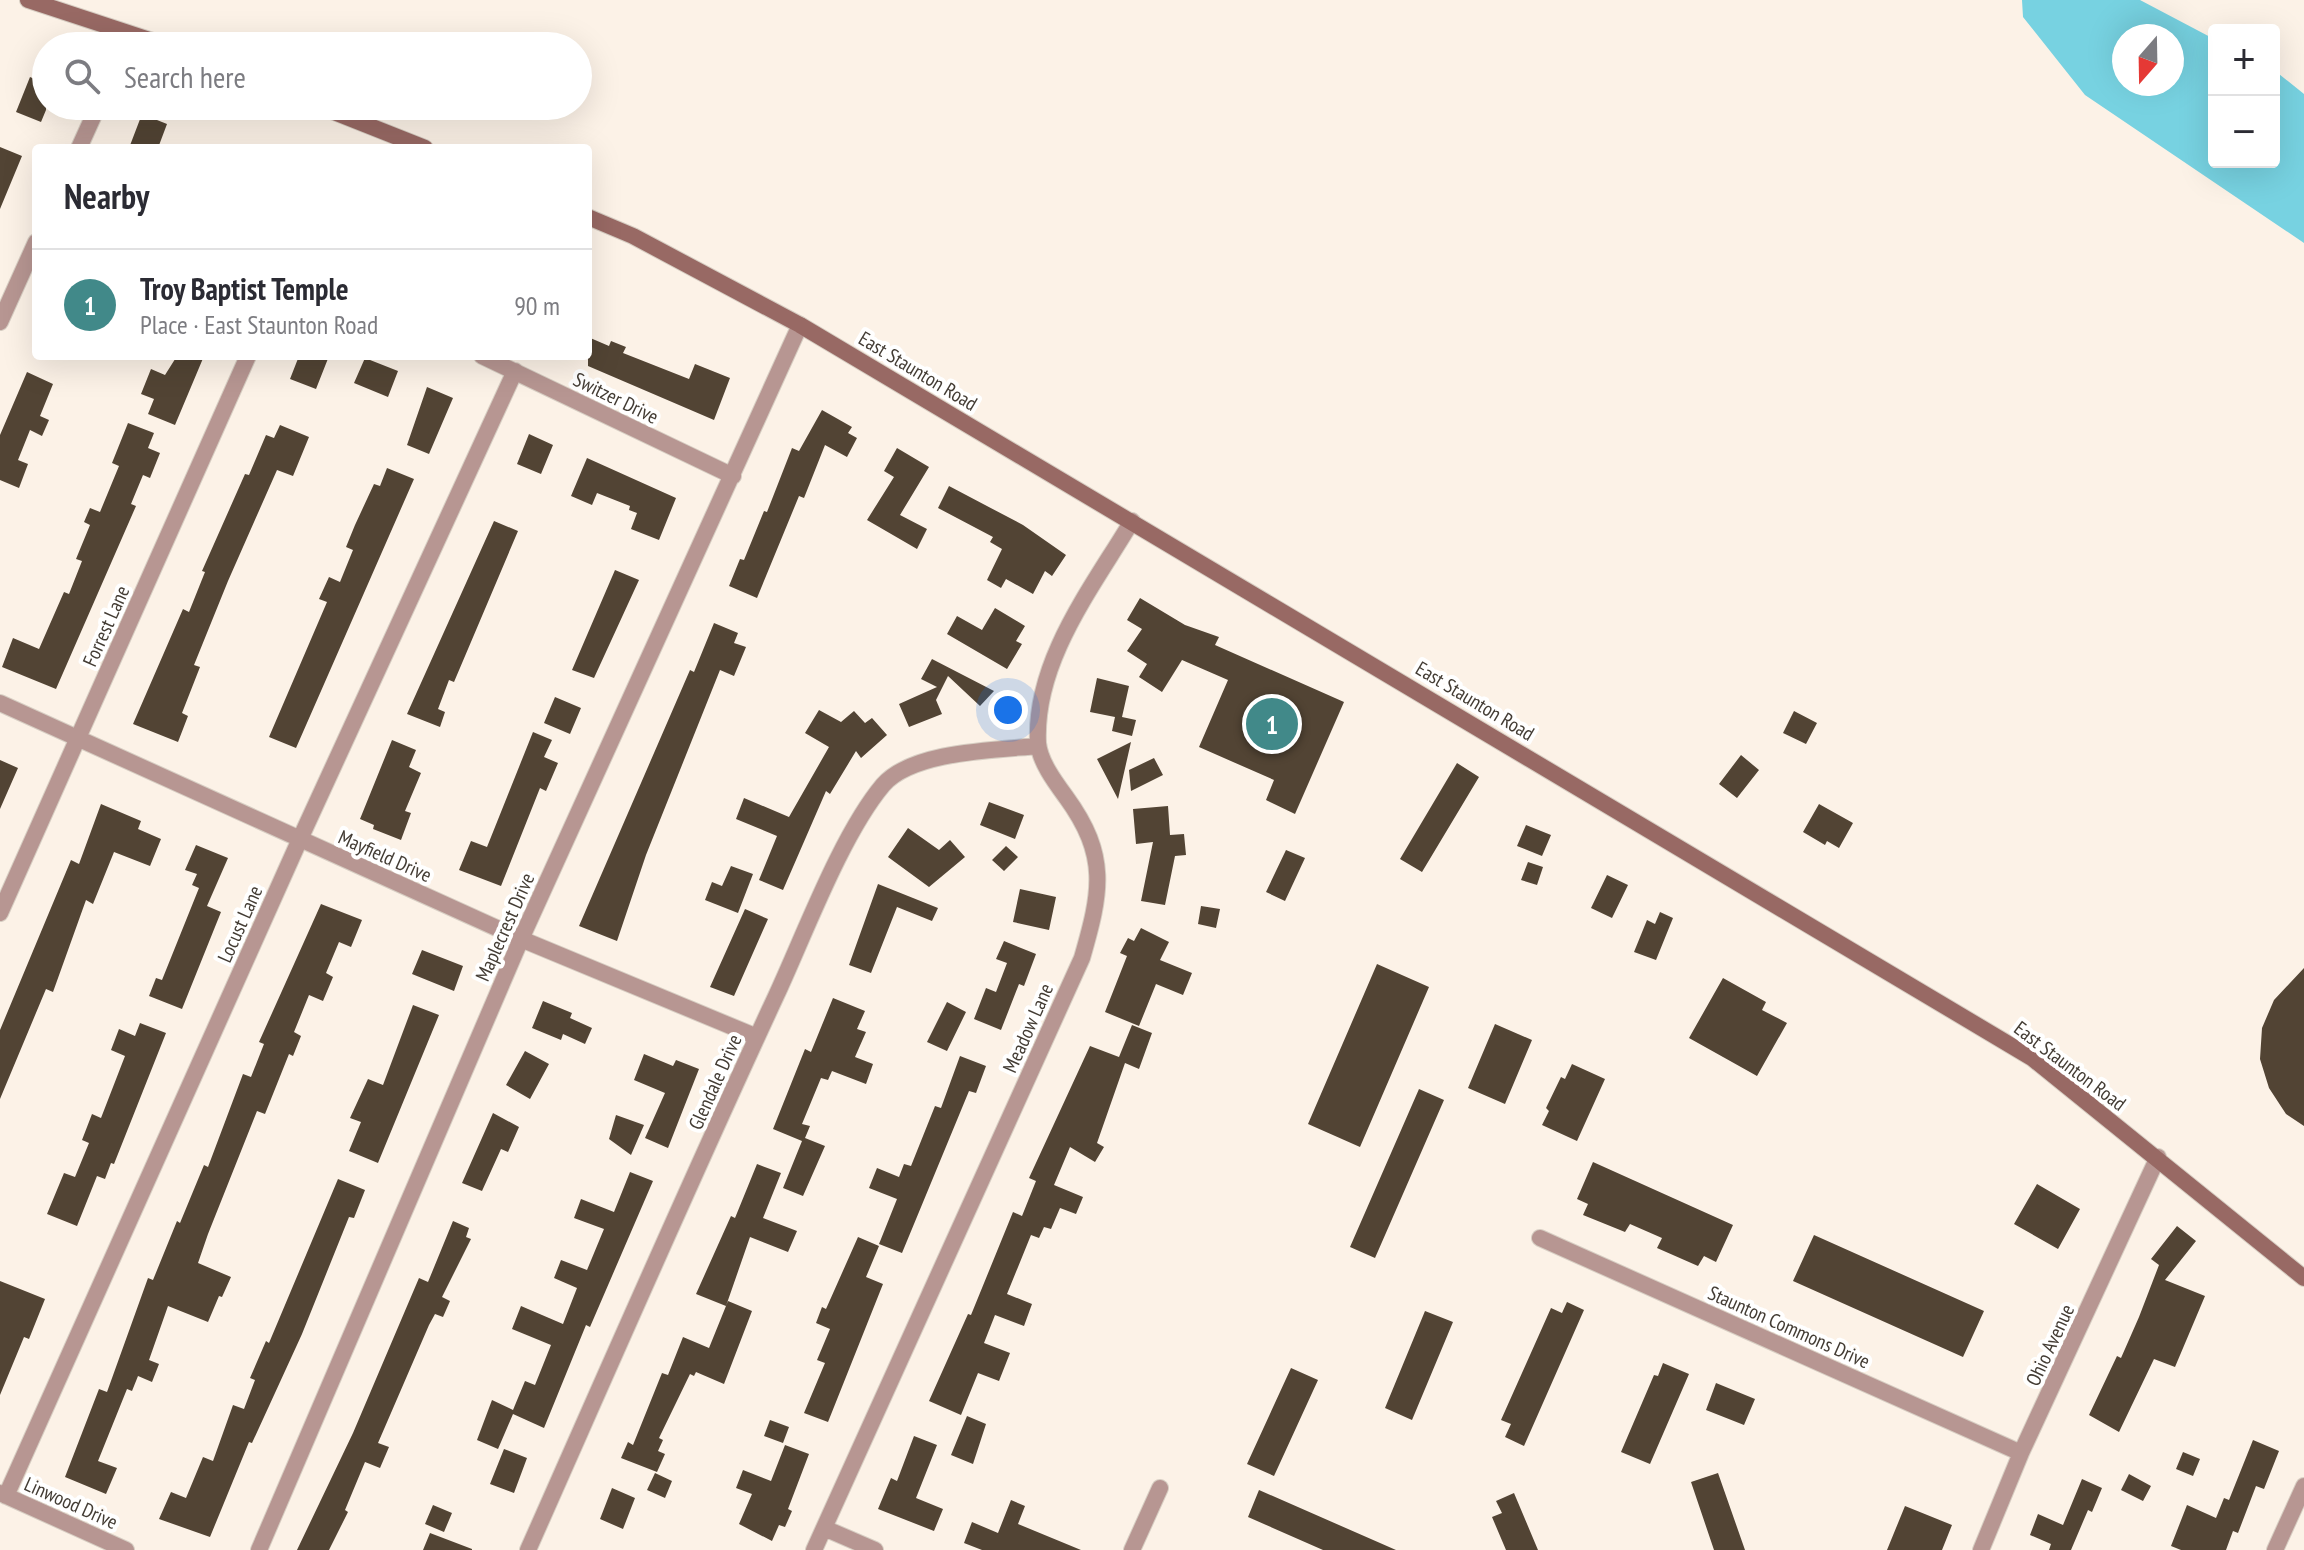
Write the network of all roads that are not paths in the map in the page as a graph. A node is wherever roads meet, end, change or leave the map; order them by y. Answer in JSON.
{"nodes":[{"id":1,"x":30,"y":0,"type":"edge"},
{"id":2,"x":110,"y":32,"type":"edge"},
{"id":3,"x":92,"y":120,"type":"edge"},
{"id":4,"x":354,"y":120,"type":"edge"},
{"id":5,"x":81,"y":144,"type":"edge"},
{"id":6,"x":415,"y":144,"type":"edge"},
{"id":7,"x":592,"y":219,"type":"edge"},
{"id":8,"x":32,"y":251,"type":"edge"},
{"id":9,"x":0,"y":322,"type":"edge"},
{"id":10,"x":800,"y":325,"type":"junction"},
{"id":11,"x":246,"y":360,"type":"edge"},
{"id":12,"x":491,"y":360,"type":"edge"},
{"id":13,"x":515,"y":371,"type":"junction"},
{"id":14,"x":733,"y":476,"type":"junction"},
{"id":15,"x":1132,"y":521,"type":"junction"},
{"id":16,"x":0,"y":703,"type":"edge"},
{"id":17,"x":78,"y":738,"type":"junction"},
{"id":18,"x":1038,"y":746,"type":"junction"},
{"id":19,"x":300,"y":839,"type":"junction"},
{"id":20,"x":0,"y":913,"type":"edge"},
{"id":21,"x":521,"y":939,"type":"junction"},
{"id":22,"x":757,"y":1037,"type":"junction"},
{"id":23,"x":2158,"y":1157,"type":"junction"},
{"id":24,"x":1540,"y":1238,"type":"dead end"},
{"id":25,"x":2304,"y":1278,"type":"edge"},
{"id":26,"x":2021,"y":1453,"type":"junction"},
{"id":27,"x":2304,"y":1486,"type":"edge"},
{"id":28,"x":1160,"y":1488,"type":"dead end"},
{"id":29,"x":3,"y":1494,"type":"edge"},
{"id":30,"x":824,"y":1528,"type":"junction"},
{"id":31,"x":126,"y":1550,"type":"edge"},
{"id":32,"x":259,"y":1550,"type":"edge"},
{"id":33,"x":528,"y":1550,"type":"edge"},
{"id":34,"x":814,"y":1550,"type":"edge"},
{"id":35,"x":875,"y":1550,"type":"edge"},
{"id":36,"x":1132,"y":1550,"type":"edge"},
{"id":37,"x":1981,"y":1550,"type":"edge"},
{"id":38,"x":2275,"y":1550,"type":"edge"}],
"edges":[{"from":1,"to":2,"type":"main road"},
{"from":3,"to":5,"type":"street"},
{"from":4,"to":6,"type":"main road"},
{"from":7,"to":10,"type":"main road","name":"East Staunton Road"},
{"from":8,"to":9,"type":"street"},
{"from":10,"to":14,"type":"street","name":"Maplecrest Drive"},
{"from":10,"to":15,"type":"main road","name":"East Staunton Road"},
{"from":11,"to":17,"type":"street","name":"Forrest Lane"},
{"from":12,"to":13,"type":"street","name":"Switzer Drive"},
{"from":13,"to":14,"type":"street","name":"Switzer Drive"},
{"from":13,"to":19,"type":"street","name":"Locust Lane"},
{"from":14,"to":21,"type":"street","name":"Maplecrest Drive"},
{"from":15,"to":18,"type":"street","name":"Meadow Lane"},
{"from":15,"to":23,"type":"main road","name":"East Staunton Road"},
{"from":16,"to":17,"type":"street","name":"Mayfield Drive"},
{"from":17,"to":19,"type":"street","name":"Mayfield Drive"},
{"from":17,"to":20,"type":"street","name":"Forrest Lane"},
{"from":18,"to":22,"type":"street","name":"Glendale Drive"},
{"from":18,"to":30,"type":"street","name":"Meadow Lane"},
{"from":19,"to":21,"type":"street","name":"Mayfield Drive"},
{"from":19,"to":29,"type":"street","name":"Locust Lane"},
{"from":21,"to":22,"type":"street","name":"Mayfield Drive"},
{"from":21,"to":32,"type":"street","name":"Maplecrest Drive"},
{"from":22,"to":33,"type":"street","name":"Glendale Drive"},
{"from":23,"to":25,"type":"main road","name":"East Staunton Road"},
{"from":23,"to":26,"type":"street","name":"Ohio Avenue"},
{"from":24,"to":26,"type":"street","name":"Staunton Commons Drive"},
{"from":26,"to":37,"type":"street","name":"Ohio Avenue"},
{"from":27,"to":38,"type":"street"},
{"from":28,"to":36,"type":"street"},
{"from":29,"to":31,"type":"street","name":"Linwood Drive"},
{"from":30,"to":34,"type":"street","name":"Meadow Lane"},
{"from":30,"to":35,"type":"street"}]}
